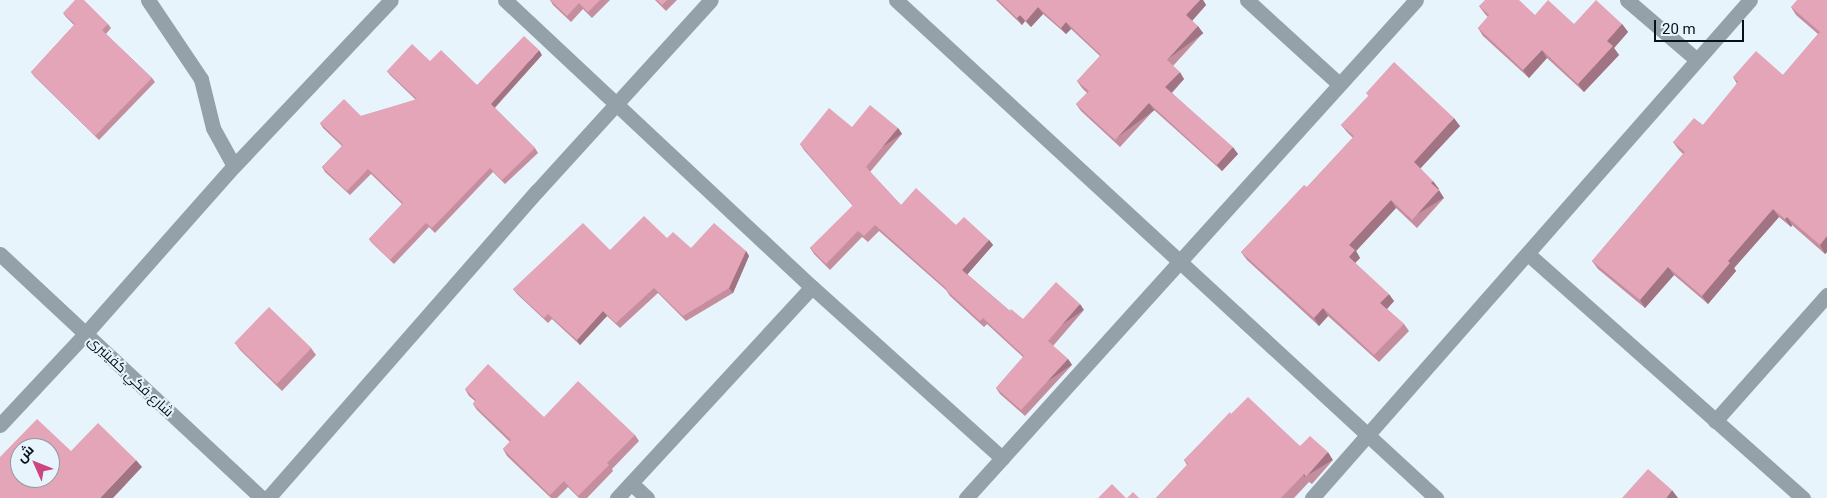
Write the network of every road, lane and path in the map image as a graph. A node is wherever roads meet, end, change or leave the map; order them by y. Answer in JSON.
{"nodes":[{"id":1,"x":148,"y":0,"type":"edge"},
{"id":2,"x":391,"y":0,"type":"edge"},
{"id":3,"x":505,"y":0,"type":"edge"},
{"id":4,"x":711,"y":0,"type":"edge"},
{"id":5,"x":896,"y":0,"type":"edge"},
{"id":6,"x":1247,"y":0,"type":"edge"},
{"id":7,"x":1416,"y":0,"type":"edge"},
{"id":8,"x":1627,"y":0,"type":"edge"},
{"id":9,"x":1750,"y":0,"type":"edge"},
{"id":10,"x":1697,"y":60,"type":"junction"},
{"id":11,"x":1339,"y":84,"type":"junction"},
{"id":12,"x":617,"y":104,"type":"junction"},
{"id":13,"x":234,"y":166,"type":"junction"},
{"id":14,"x":0,"y":254,"type":"edge"},
{"id":15,"x":1528,"y":254,"type":"junction"},
{"id":16,"x":1180,"y":262,"type":"junction"},
{"id":17,"x":812,"y":287,"type":"junction"},
{"id":18,"x":1827,"y":295,"type":"edge"},
{"id":19,"x":86,"y":333,"type":"junction"},
{"id":20,"x":1714,"y":421,"type":"junction"},
{"id":21,"x":0,"y":425,"type":"edge"},
{"id":22,"x":1368,"y":435,"type":"junction"},
{"id":23,"x":1002,"y":458,"type":"junction"},
{"id":24,"x":631,"y":483,"type":"junction"},
{"id":25,"x":262,"y":498,"type":"edge"},
{"id":26,"x":268,"y":498,"type":"edge"},
{"id":27,"x":617,"y":498,"type":"edge"},
{"id":28,"x":647,"y":498,"type":"edge"},
{"id":29,"x":966,"y":498,"type":"edge"},
{"id":30,"x":1312,"y":498,"type":"edge"},
{"id":31,"x":1436,"y":498,"type":"edge"},
{"id":32,"x":1803,"y":498,"type":"edge"}],
"edges":[{"from":1,"to":13,"type":"street"},
{"from":2,"to":13,"type":"street"},
{"from":3,"to":12,"type":"street"},
{"from":4,"to":12,"type":"street"},
{"from":5,"to":16,"type":"street"},
{"from":6,"to":11,"type":"street"},
{"from":7,"to":11,"type":"street"},
{"from":8,"to":10,"type":"street"},
{"from":9,"to":10,"type":"street"},
{"from":10,"to":15,"type":"street"},
{"from":11,"to":16,"type":"street"},
{"from":12,"to":17,"type":"street"},
{"from":12,"to":26,"type":"street"},
{"from":13,"to":19,"type":"street"},
{"from":14,"to":19,"type":"street","name":"شارع فكي كفيتيرى"},
{"from":15,"to":20,"type":"street"},
{"from":15,"to":22,"type":"street"},
{"from":16,"to":22,"type":"street"},
{"from":16,"to":23,"type":"street"},
{"from":17,"to":23,"type":"street"},
{"from":17,"to":24,"type":"street"},
{"from":18,"to":20,"type":"street"},
{"from":19,"to":21,"type":"street"},
{"from":19,"to":25,"type":"street","name":"شارع فكي كفيتيرى"},
{"from":20,"to":32,"type":"street"},
{"from":22,"to":30,"type":"street"},
{"from":22,"to":31,"type":"street"},
{"from":23,"to":29,"type":"street"},
{"from":24,"to":27,"type":"street"},
{"from":24,"to":28,"type":"street"}]}
